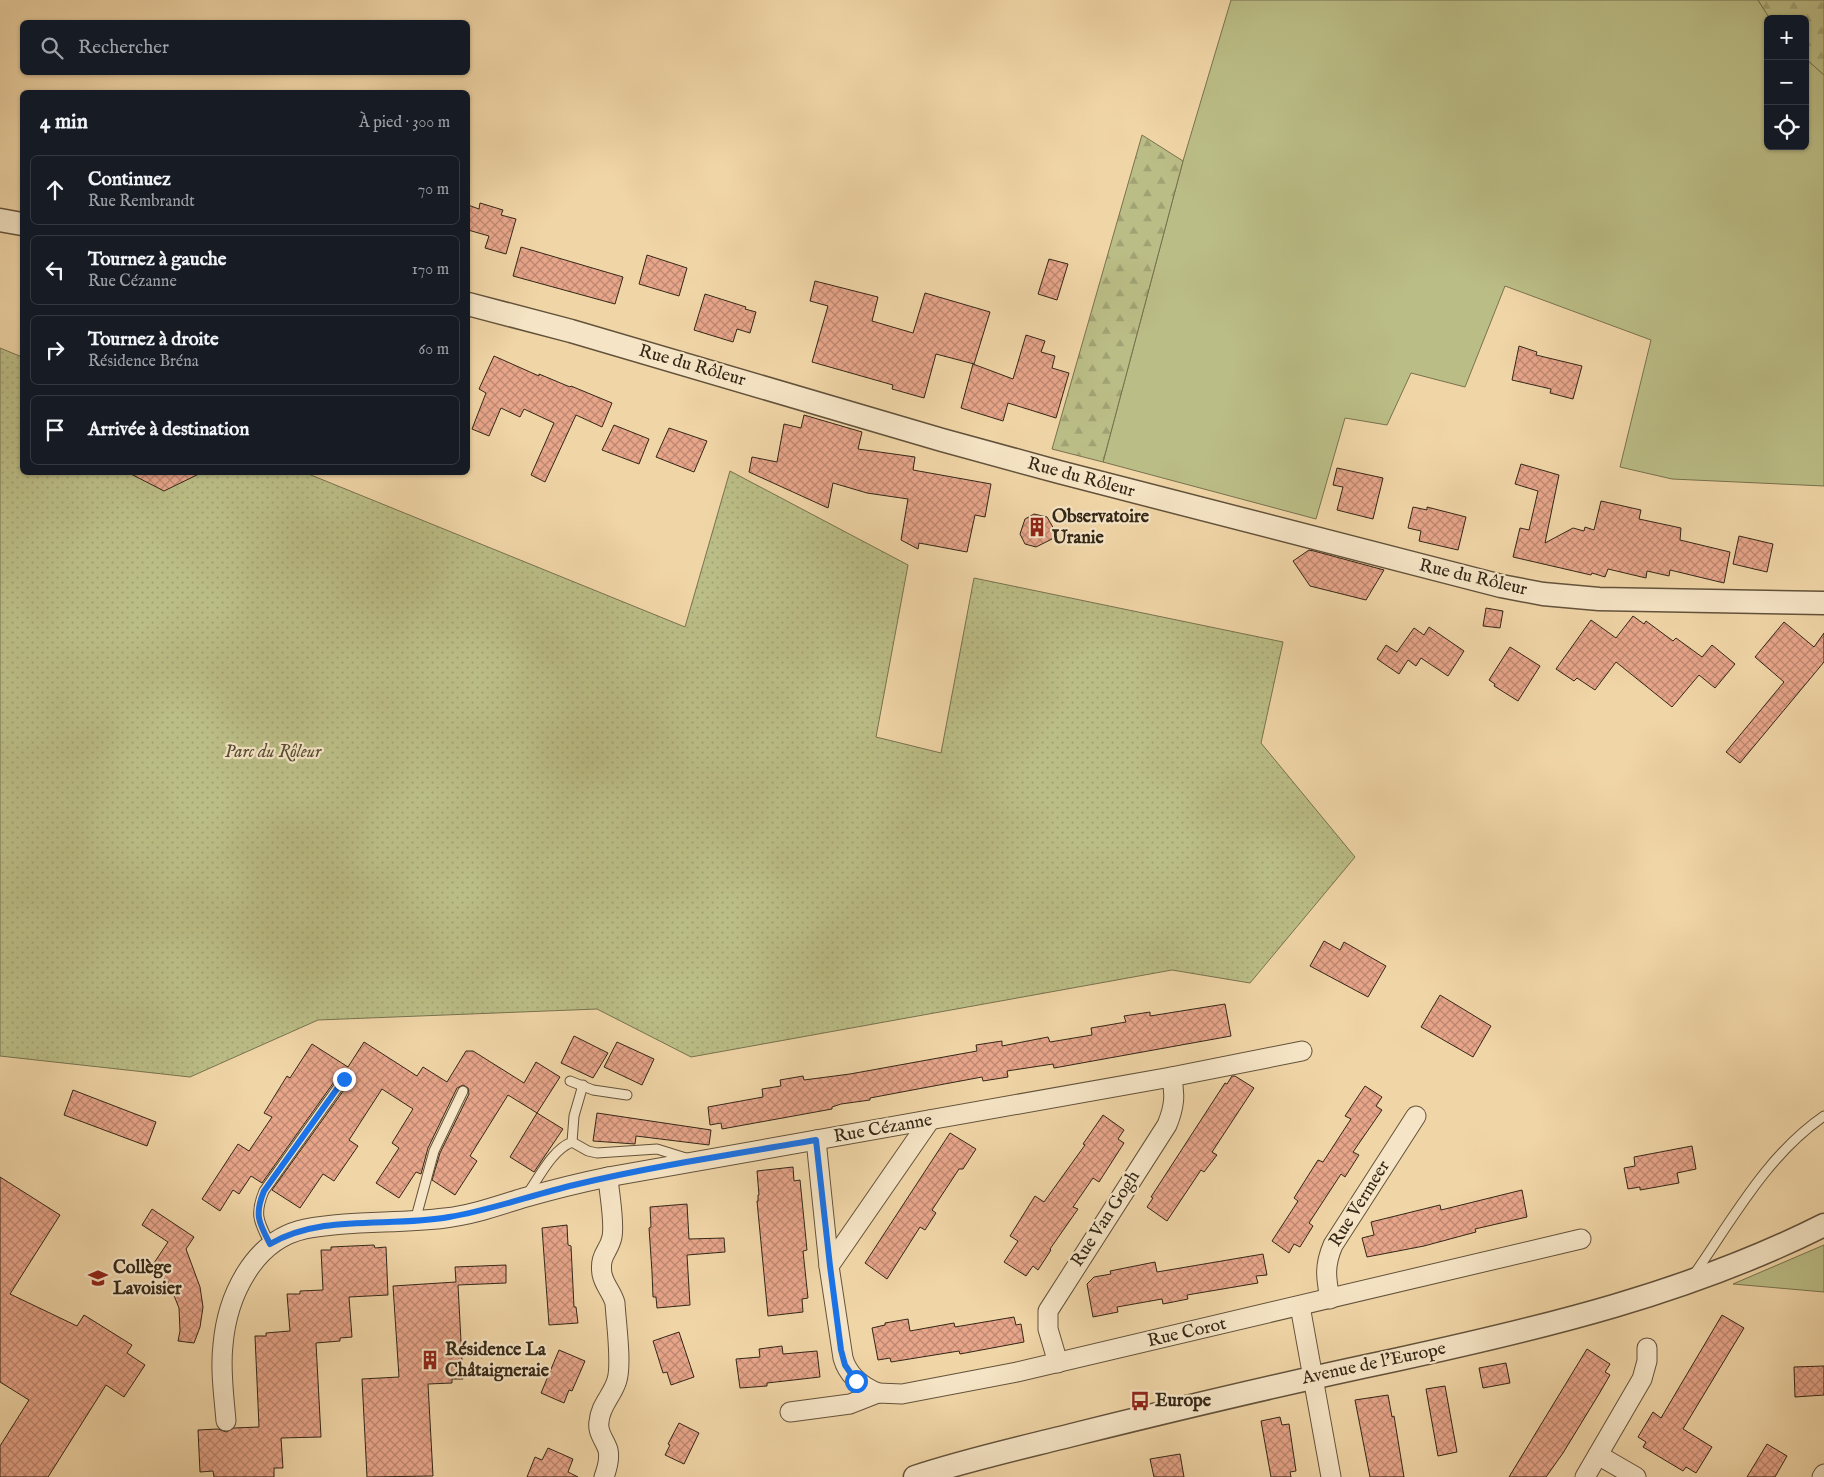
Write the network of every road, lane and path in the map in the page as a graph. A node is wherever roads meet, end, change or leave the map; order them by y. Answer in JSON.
{"nodes":[{"id":1,"x":0,"y":220,"type":"edge"},
{"id":2,"x":20,"y":224,"type":"edge"},
{"id":3,"x":470,"y":305,"type":"edge"},
{"id":4,"x":1824,"y":603,"type":"edge"},
{"id":5,"x":1302,"y":1051,"type":"dead end"},
{"id":6,"x":1171,"y":1077,"type":"junction"},
{"id":7,"x":344,"y":1079,"type":"dead end"},
{"id":8,"x":570,"y":1080,"type":"dead end"},
{"id":9,"x":583,"y":1086,"type":"junction"},
{"id":10,"x":463,"y":1091,"type":"dead end"},
{"id":11,"x":627,"y":1095,"type":"dead end"},
{"id":12,"x":1416,"y":1116,"type":"dead end"},
{"id":13,"x":1824,"y":1116,"type":"edge"},
{"id":14,"x":930,"y":1120,"type":"junction"},
{"id":15,"x":816,"y":1140,"type":"junction"},
{"id":16,"x":572,"y":1142,"type":"junction"},
{"id":17,"x":694,"y":1161,"type":"junction"},
{"id":18,"x":608,"y":1178,"type":"junction"},
{"id":19,"x":525,"y":1198,"type":"junction"},
{"id":20,"x":415,"y":1221,"type":"junction"},
{"id":21,"x":1824,"y":1225,"type":"edge"},
{"id":22,"x":1581,"y":1240,"type":"dead end"},
{"id":23,"x":270,"y":1244,"type":"junction"},
{"id":24,"x":830,"y":1266,"type":"junction"},
{"id":25,"x":1689,"y":1282,"type":"junction"},
{"id":26,"x":1330,"y":1299,"type":"junction"},
{"id":27,"x":1300,"y":1306,"type":"junction"},
{"id":28,"x":1647,"y":1348,"type":"dead end"},
{"id":29,"x":1058,"y":1363,"type":"junction"},
{"id":30,"x":1314,"y":1377,"type":"junction"},
{"id":31,"x":878,"y":1393,"type":"junction"},
{"id":32,"x":790,"y":1412,"type":"dead end"},
{"id":33,"x":226,"y":1421,"type":"dead end"},
{"id":34,"x":1598,"y":1455,"type":"junction"},
{"id":35,"x":604,"y":1477,"type":"edge"},
{"id":36,"x":915,"y":1477,"type":"edge"},
{"id":37,"x":1331,"y":1477,"type":"edge"},
{"id":38,"x":1585,"y":1477,"type":"edge"},
{"id":39,"x":1636,"y":1477,"type":"edge"}],
"edges":[{"from":1,"to":2,"type":"street"},
{"from":3,"to":4,"type":"street","name":"Rue du Rôleur"},
{"from":5,"to":6,"type":"street","name":"Rue Cézanne"},
{"from":6,"to":14,"type":"street","name":"Rue Cézanne"},
{"from":6,"to":29,"type":"street","name":"Rue Van Gogh"},
{"from":7,"to":23,"type":"lane"},
{"from":8,"to":9,"type":"lane"},
{"from":9,"to":11,"type":"lane"},
{"from":9,"to":16,"type":"lane"},
{"from":10,"to":20,"type":"lane"},
{"from":12,"to":26,"type":"street","name":"Rue Vermeer"},
{"from":13,"to":25,"type":"lane"},
{"from":14,"to":15,"type":"street","name":"Rue Cézanne"},
{"from":14,"to":24,"type":"street"},
{"from":15,"to":17,"type":"street","name":"Rue Cézanne"},
{"from":15,"to":24,"type":"street"},
{"from":16,"to":17,"type":"lane"},
{"from":16,"to":19,"type":"lane"},
{"from":17,"to":18,"type":"street","name":"Rue Cézanne"},
{"from":18,"to":19,"type":"street","name":"Rue Cézanne"},
{"from":18,"to":35,"type":"street"},
{"from":19,"to":20,"type":"street","name":"Rue Cézanne"},
{"from":20,"to":23,"type":"street","name":"Rue Cézanne"},
{"from":21,"to":25,"type":"street","name":"Avenue de l'Europe"},
{"from":22,"to":26,"type":"street","name":"Rue Corot"},
{"from":23,"to":33,"type":"street","name":"Rue Cézanne"},
{"from":24,"to":31,"type":"street"},
{"from":25,"to":30,"type":"street","name":"Avenue de l'Europe"},
{"from":26,"to":27,"type":"street","name":"Rue Corot"},
{"from":27,"to":29,"type":"street","name":"Rue Corot"},
{"from":27,"to":30,"type":"street"},
{"from":28,"to":34,"type":"street"},
{"from":29,"to":31,"type":"street","name":"Rue Corot"},
{"from":30,"to":36,"type":"street","name":"Avenue de l'Europe"},
{"from":30,"to":37,"type":"street"},
{"from":31,"to":32,"type":"street","name":"Rue Corot"},
{"from":34,"to":38,"type":"street"},
{"from":34,"to":39,"type":"street"}]}
